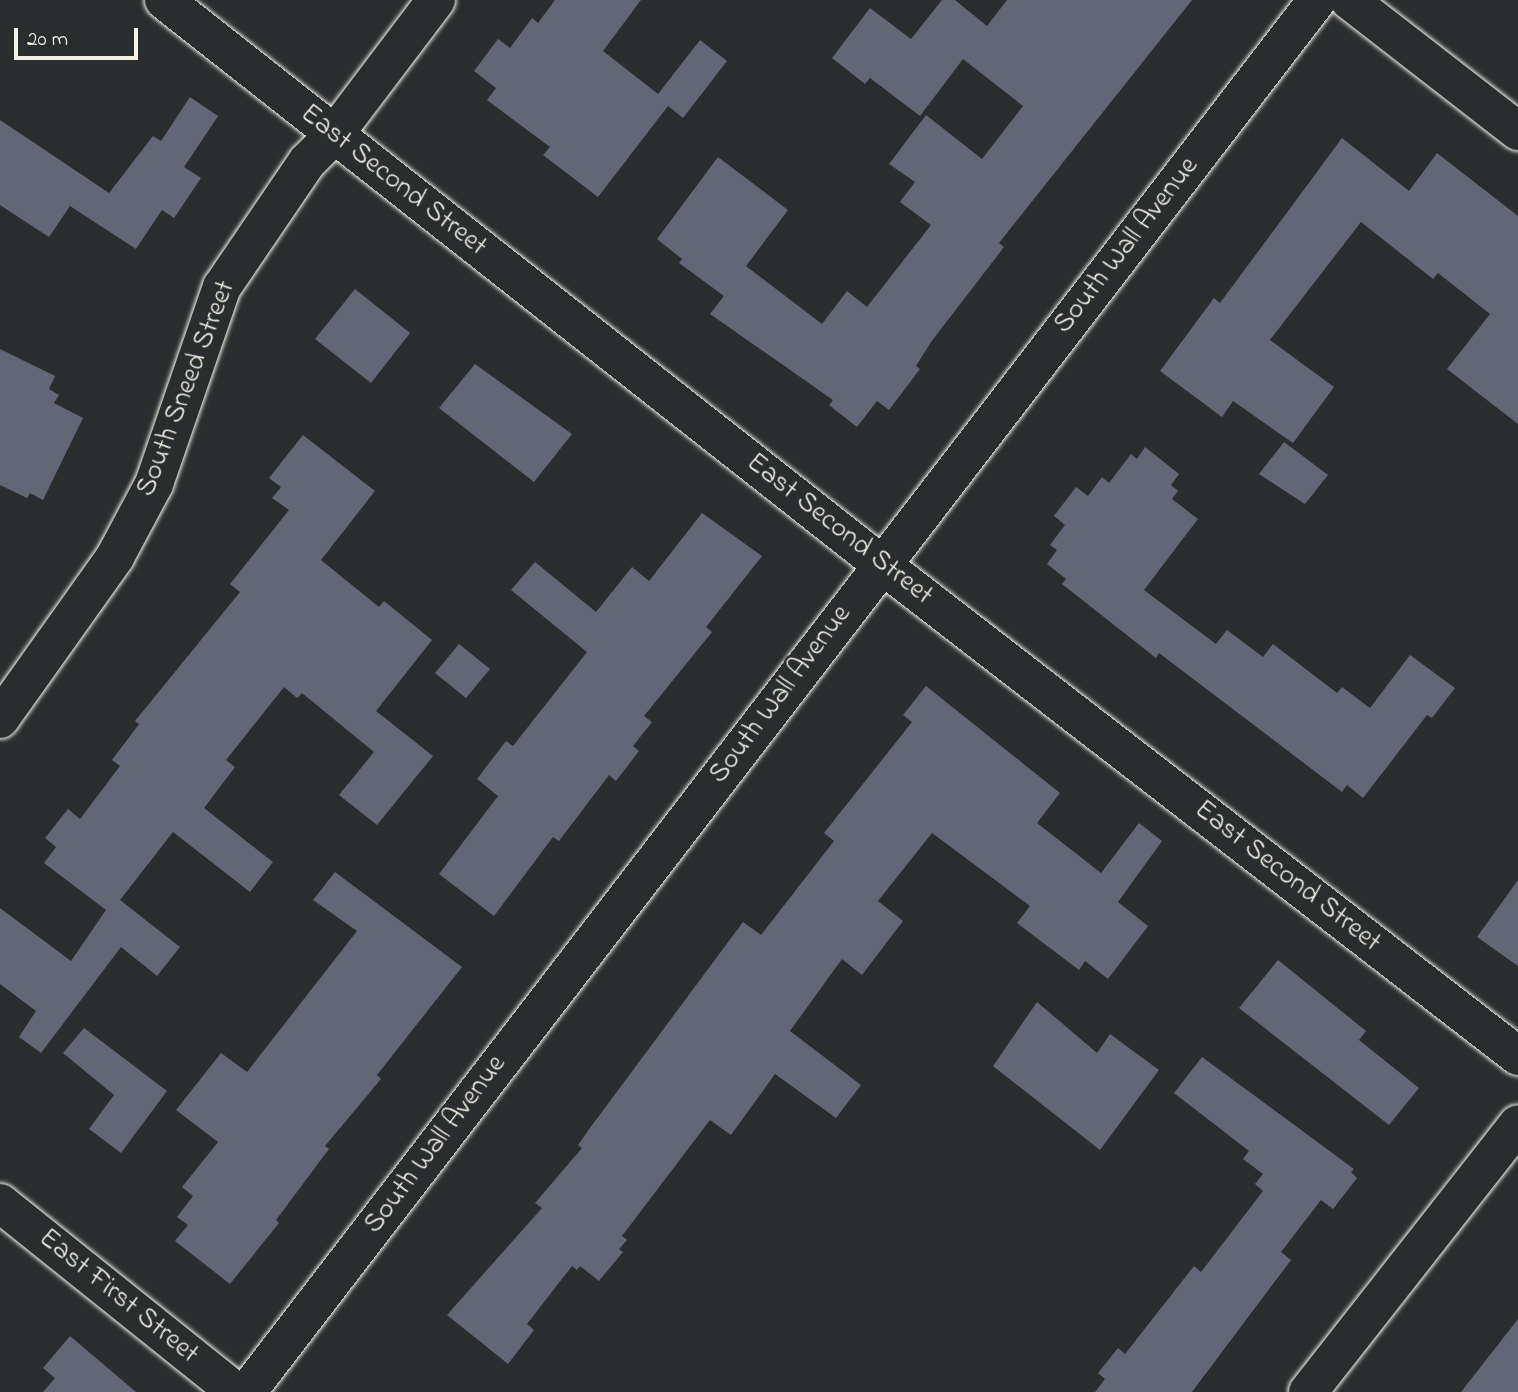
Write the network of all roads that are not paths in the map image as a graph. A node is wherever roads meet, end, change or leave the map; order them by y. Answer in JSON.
{"nodes":[{"id":1,"x":164,"y":0,"type":"edge"},
{"id":2,"x":436,"y":0,"type":"edge"},
{"id":3,"x":1317,"y":0,"type":"edge"},
{"id":4,"x":1349,"y":0,"type":"edge"},
{"id":5,"x":1518,"y":131,"type":"edge"},
{"id":6,"x":334,"y":135,"type":"junction"},
{"id":7,"x":881,"y":564,"type":"junction"},
{"id":8,"x":0,"y":719,"type":"edge"},
{"id":9,"x":1518,"y":1056,"type":"edge"},
{"id":10,"x":1518,"y":1124,"type":"edge"},
{"id":11,"x":0,"y":1203,"type":"edge"},
{"id":12,"x":236,"y":1392,"type":"edge"},
{"id":13,"x":247,"y":1392,"type":"edge"},
{"id":14,"x":1308,"y":1392,"type":"edge"}],
"edges":[{"from":1,"to":6,"type":"street","name":"East Second Street"},
{"from":2,"to":6,"type":"street","name":"South Sneed Street"},
{"from":3,"to":7,"type":"street","name":"South Wall Avenue"},
{"from":4,"to":5,"type":"street"},
{"from":6,"to":7,"type":"street","name":"East Second Street"},
{"from":6,"to":8,"type":"street","name":"South Sneed Street"},
{"from":7,"to":9,"type":"street","name":"East Second Street"},
{"from":7,"to":13,"type":"street","name":"South Wall Avenue"},
{"from":10,"to":14,"type":"street"},
{"from":11,"to":12,"type":"street","name":"East First Street"}]}
